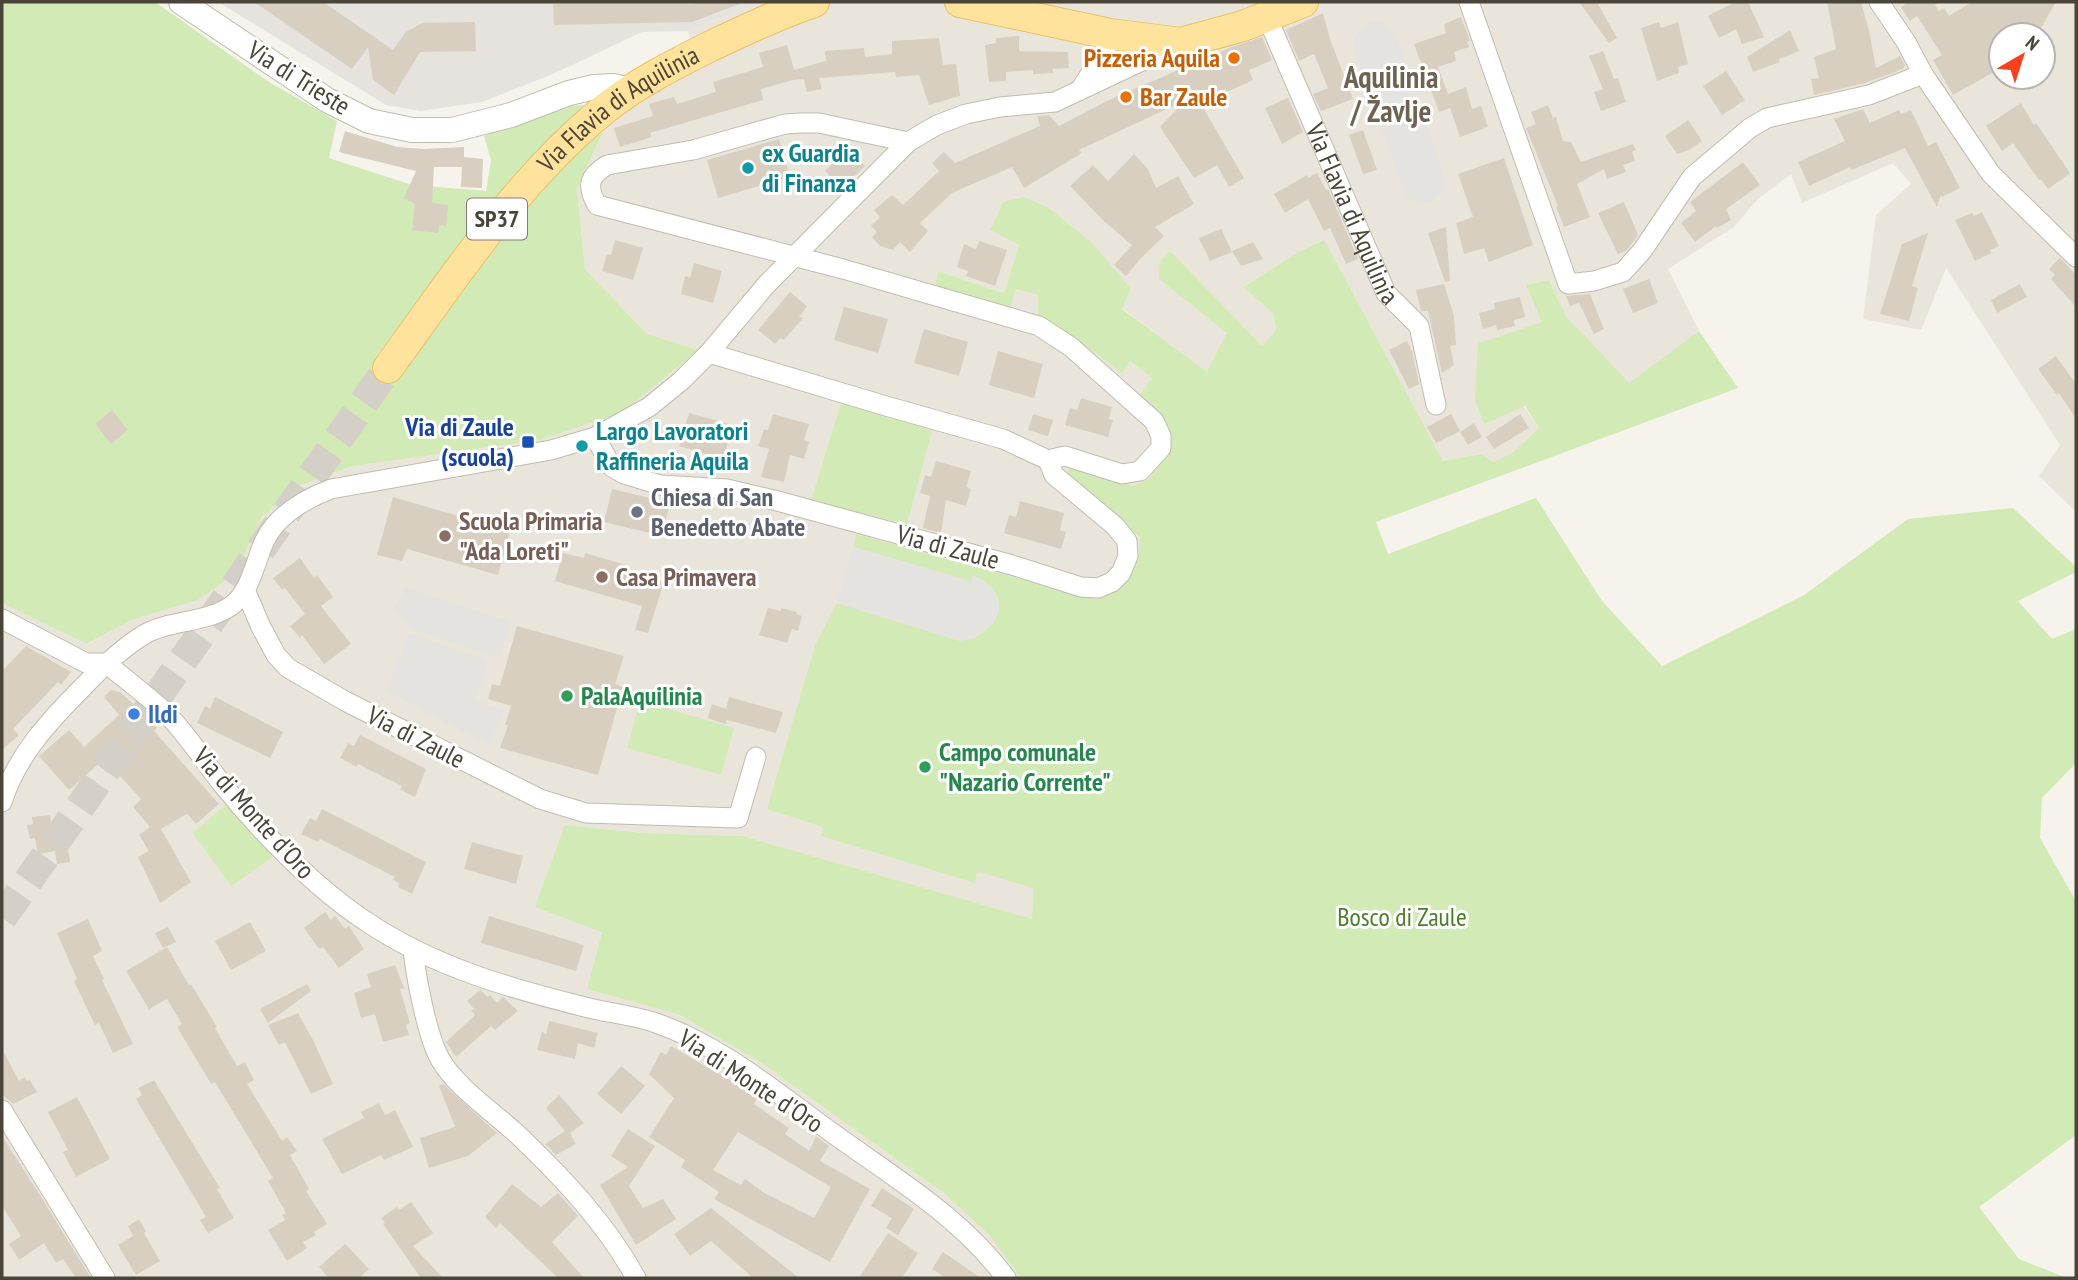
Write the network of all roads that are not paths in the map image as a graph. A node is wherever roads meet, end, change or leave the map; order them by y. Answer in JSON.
{"nodes":[{"id":1,"x":181,"y":2,"type":"edge"},
{"id":2,"x":814,"y":2,"type":"edge"},
{"id":3,"x":960,"y":2,"type":"edge"},
{"id":4,"x":1303,"y":2,"type":"edge"},
{"id":5,"x":1469,"y":2,"type":"edge"},
{"id":6,"x":1880,"y":2,"type":"edge"},
{"id":7,"x":1267,"y":17,"type":"junction"},
{"id":8,"x":1110,"y":34,"type":"junction"},
{"id":9,"x":1181,"y":43,"type":"junction"},
{"id":10,"x":1923,"y":74,"type":"junction"},
{"id":11,"x":630,"y":90,"type":"junction"},
{"id":12,"x":1079,"y":91,"type":"junction"},
{"id":13,"x":908,"y":142,"type":"junction"},
{"id":14,"x":793,"y":257,"type":"junction"},
{"id":15,"x":2076,"y":257,"type":"edge"},
{"id":16,"x":709,"y":353,"type":"junction"},
{"id":17,"x":388,"y":368,"type":"tunnel mouth"},
{"id":18,"x":1436,"y":405,"type":"dead end"},
{"id":19,"x":595,"y":437,"type":"junction"},
{"id":20,"x":1048,"y":460,"type":"junction"},
{"id":21,"x":245,"y":590,"type":"junction"},
{"id":22,"x":2,"y":619,"type":"edge"},
{"id":23,"x":106,"y":663,"type":"junction"},
{"id":24,"x":756,"y":757,"type":"dead end"},
{"id":25,"x":2,"y":802,"type":"edge"},
{"id":26,"x":413,"y":950,"type":"junction"},
{"id":27,"x":2,"y":1110,"type":"edge"},
{"id":28,"x":105,"y":1278,"type":"edge"},
{"id":29,"x":636,"y":1278,"type":"edge"},
{"id":30,"x":1006,"y":1278,"type":"edge"}],
"edges":[{"from":1,"to":11,"type":"street","name":"Via di Trieste"},
{"from":2,"to":11,"type":"main road","name":"Via Flavia di Aquilinia","number":"SP37"},
{"from":3,"to":8,"type":"main road"},
{"from":4,"to":7,"type":"main road"},
{"from":5,"to":10,"type":"street"},
{"from":6,"to":10,"type":"street"},
{"from":7,"to":9,"type":"main road"},
{"from":7,"to":18,"type":"street","name":"Via Flavia di Aquilinia"},
{"from":8,"to":9,"type":"main road"},
{"from":8,"to":12,"type":"street"},
{"from":9,"to":12,"type":"street"},
{"from":10,"to":15,"type":"street"},
{"from":11,"to":17,"type":"main road","name":"Via Flavia di Aquilinia","number":"SP37"},
{"from":12,"to":13,"type":"street"},
{"from":13,"to":14,"type":"street"},
{"from":13,"to":14,"type":"street","name":"Via di Zaule"},
{"from":14,"to":16,"type":"street"},
{"from":14,"to":20,"type":"street","name":"Via di Zaule"},
{"from":16,"to":19,"type":"street"},
{"from":16,"to":20,"type":"street","name":"Via di Zaule"},
{"from":19,"to":20,"type":"street","name":"Via di Zaule"},
{"from":19,"to":21,"type":"street"},
{"from":21,"to":23,"type":"street"},
{"from":21,"to":24,"type":"street","name":"Via di Zaule"},
{"from":22,"to":23,"type":"street"},
{"from":23,"to":25,"type":"street"},
{"from":23,"to":26,"type":"street","name":"Via di Monte d'Oro"},
{"from":26,"to":29,"type":"street"},
{"from":26,"to":30,"type":"street","name":"Via di Monte d'Oro"},
{"from":27,"to":28,"type":"street"}]}
